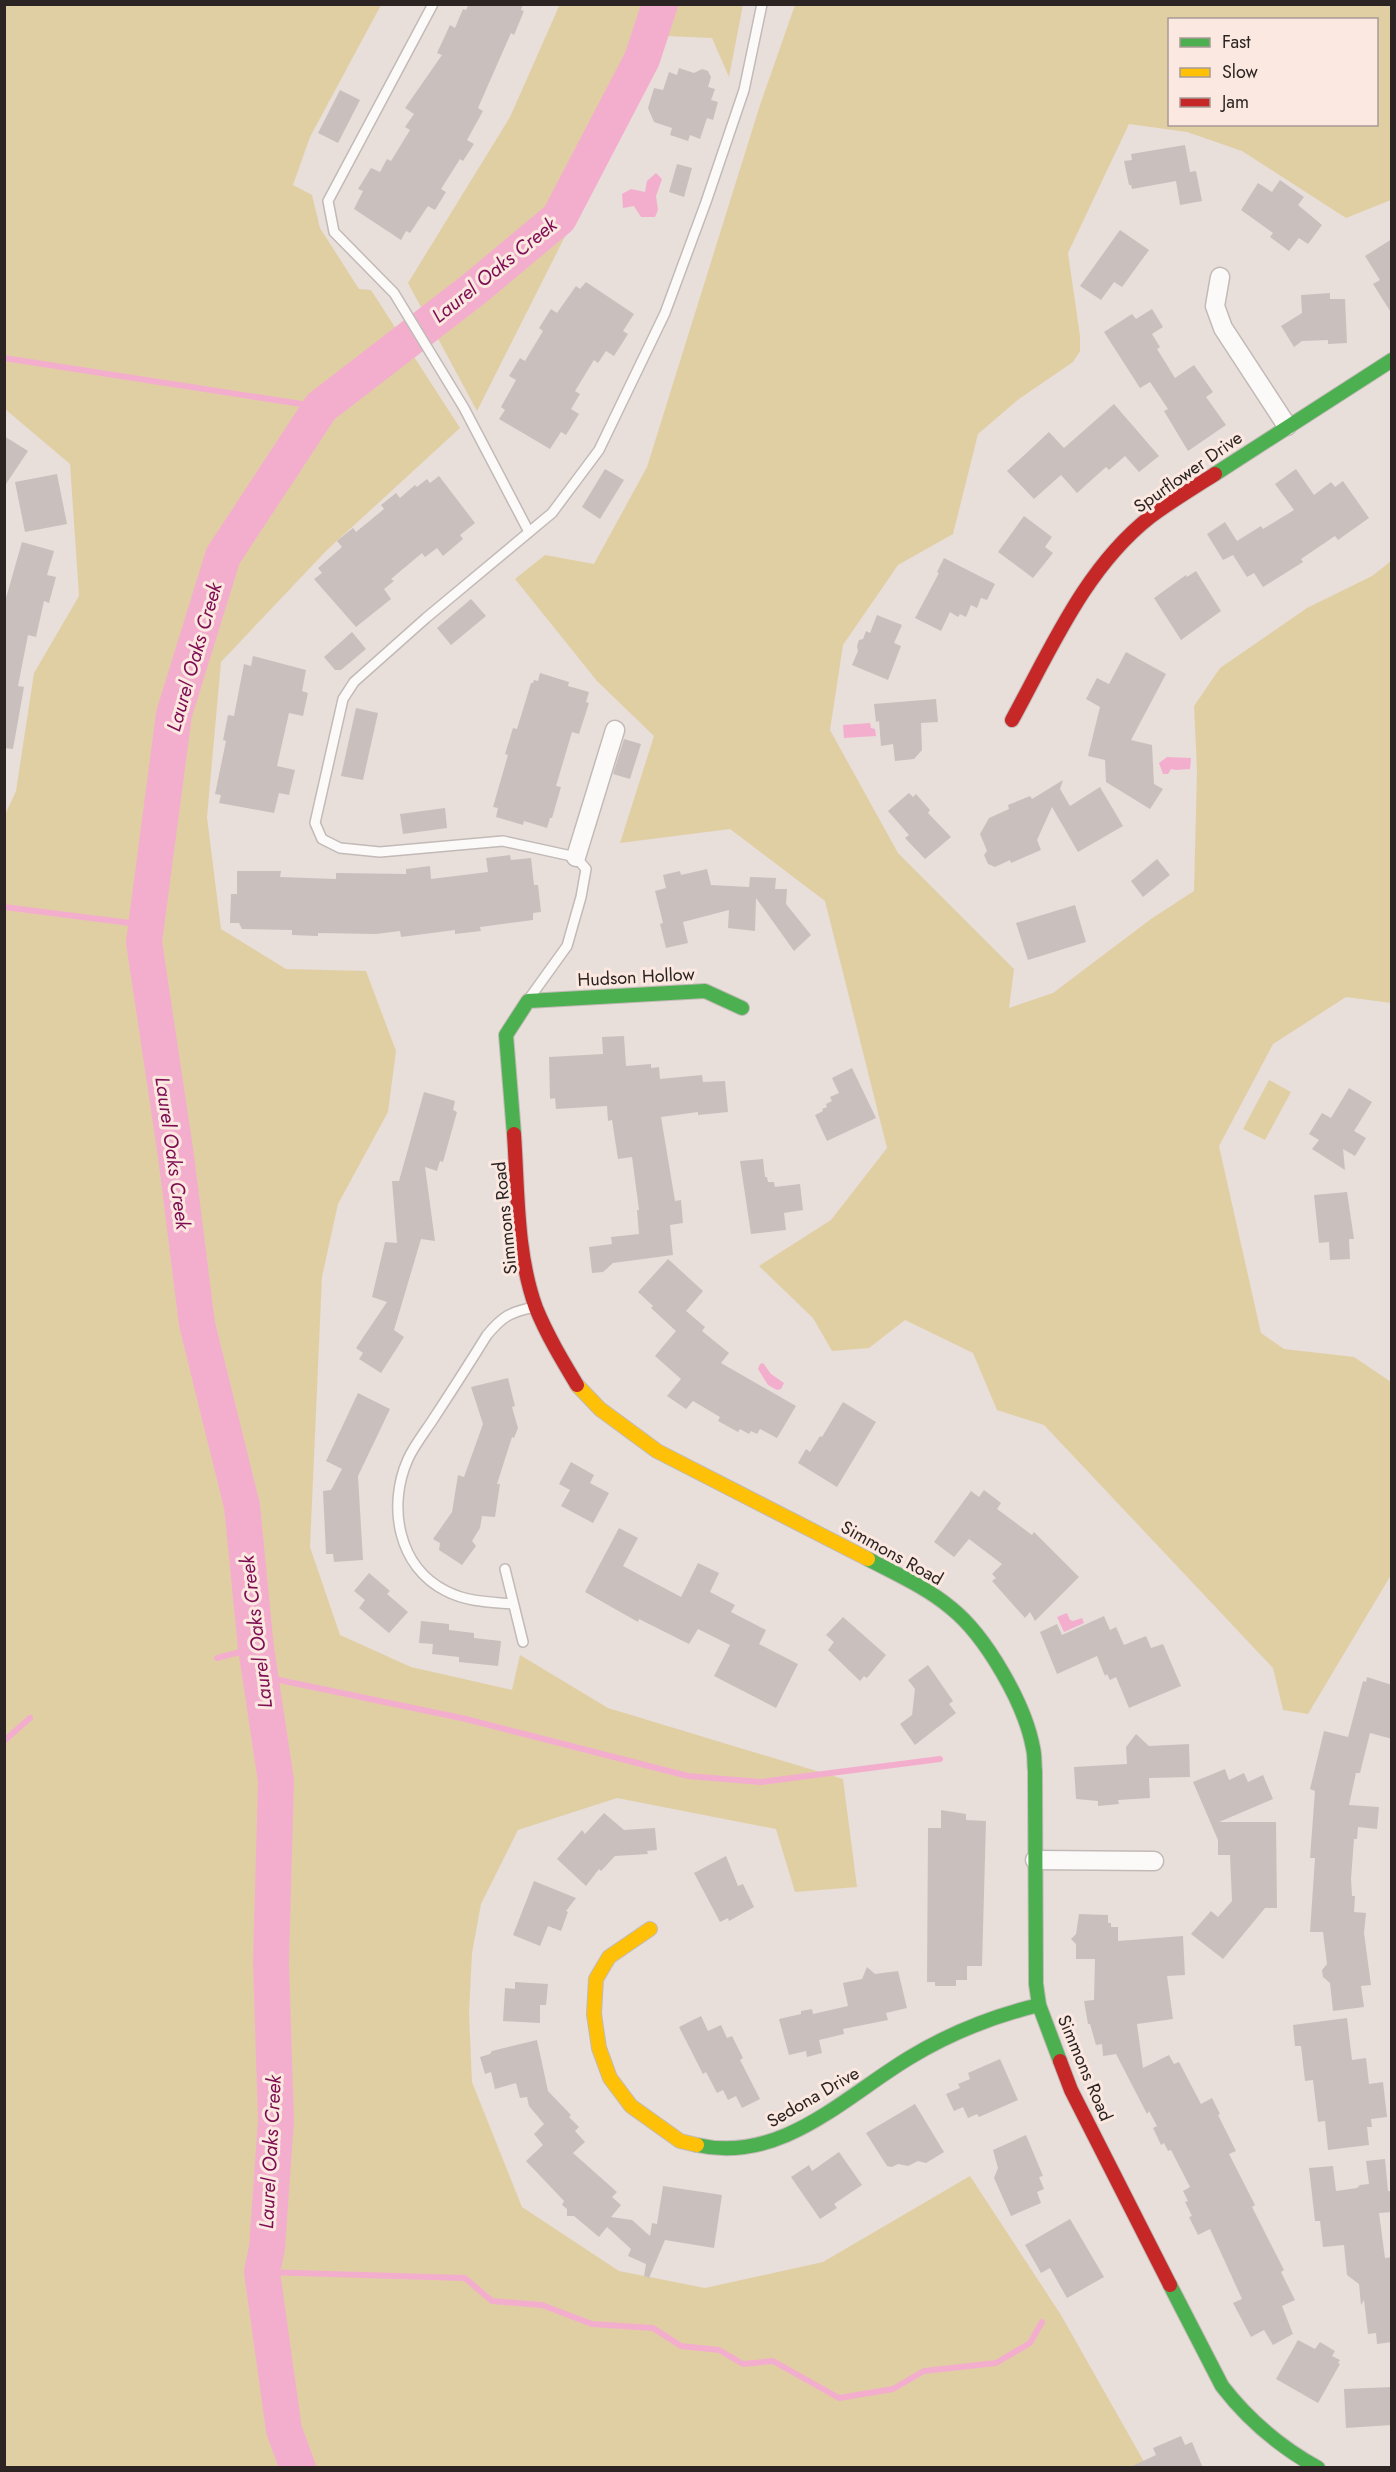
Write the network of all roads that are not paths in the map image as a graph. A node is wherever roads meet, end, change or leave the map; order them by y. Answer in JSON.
{"nodes":[{"id":1,"x":433,"y":4,"type":"edge"},
{"id":2,"x":762,"y":4,"type":"edge"},
{"id":3,"x":1220,"y":277,"type":"dead end"},
{"id":4,"x":1392,"y":360,"type":"edge"},
{"id":5,"x":1287,"y":426,"type":"junction"},
{"id":6,"x":529,"y":532,"type":"junction"},
{"id":7,"x":1012,"y":720,"type":"dead end"},
{"id":8,"x":615,"y":730,"type":"dead end"},
{"id":9,"x":576,"y":857,"type":"junction"},
{"id":10,"x":528,"y":1000,"type":"junction"},
{"id":11,"x":742,"y":1008,"type":"dead end"},
{"id":12,"x":536,"y":1307,"type":"junction"},
{"id":13,"x":505,"y":1569,"type":"dead end"},
{"id":14,"x":513,"y":1604,"type":"junction"},
{"id":15,"x":523,"y":1642,"type":"dead end"},
{"id":16,"x":1035,"y":1860,"type":"junction"},
{"id":17,"x":1154,"y":1861,"type":"dead end"},
{"id":18,"x":650,"y":1929,"type":"dead end"},
{"id":19,"x":1039,"y":2005,"type":"junction"},
{"id":20,"x":1318,"y":2468,"type":"edge"}],
"edges":[{"from":1,"to":6,"type":"lane"},
{"from":2,"to":6,"type":"lane"},
{"from":3,"to":5,"type":"street"},
{"from":4,"to":5,"type":"street","name":"Spurflower Drive"},
{"from":5,"to":7,"type":"street","name":"Spurflower Drive"},
{"from":6,"to":9,"type":"lane"},
{"from":8,"to":9,"type":"street"},
{"from":9,"to":10,"type":"lane"},
{"from":10,"to":11,"type":"street","name":"Hudson Hollow"},
{"from":10,"to":12,"type":"street","name":"Simmons Road"},
{"from":12,"to":14,"type":"lane"},
{"from":12,"to":16,"type":"street","name":"Simmons Road"},
{"from":13,"to":14,"type":"lane"},
{"from":14,"to":15,"type":"lane"},
{"from":16,"to":17,"type":"street"},
{"from":16,"to":19,"type":"street","name":"Simmons Road"},
{"from":18,"to":19,"type":"street","name":"Sedona Drive"},
{"from":19,"to":20,"type":"street","name":"Simmons Road"}]}
